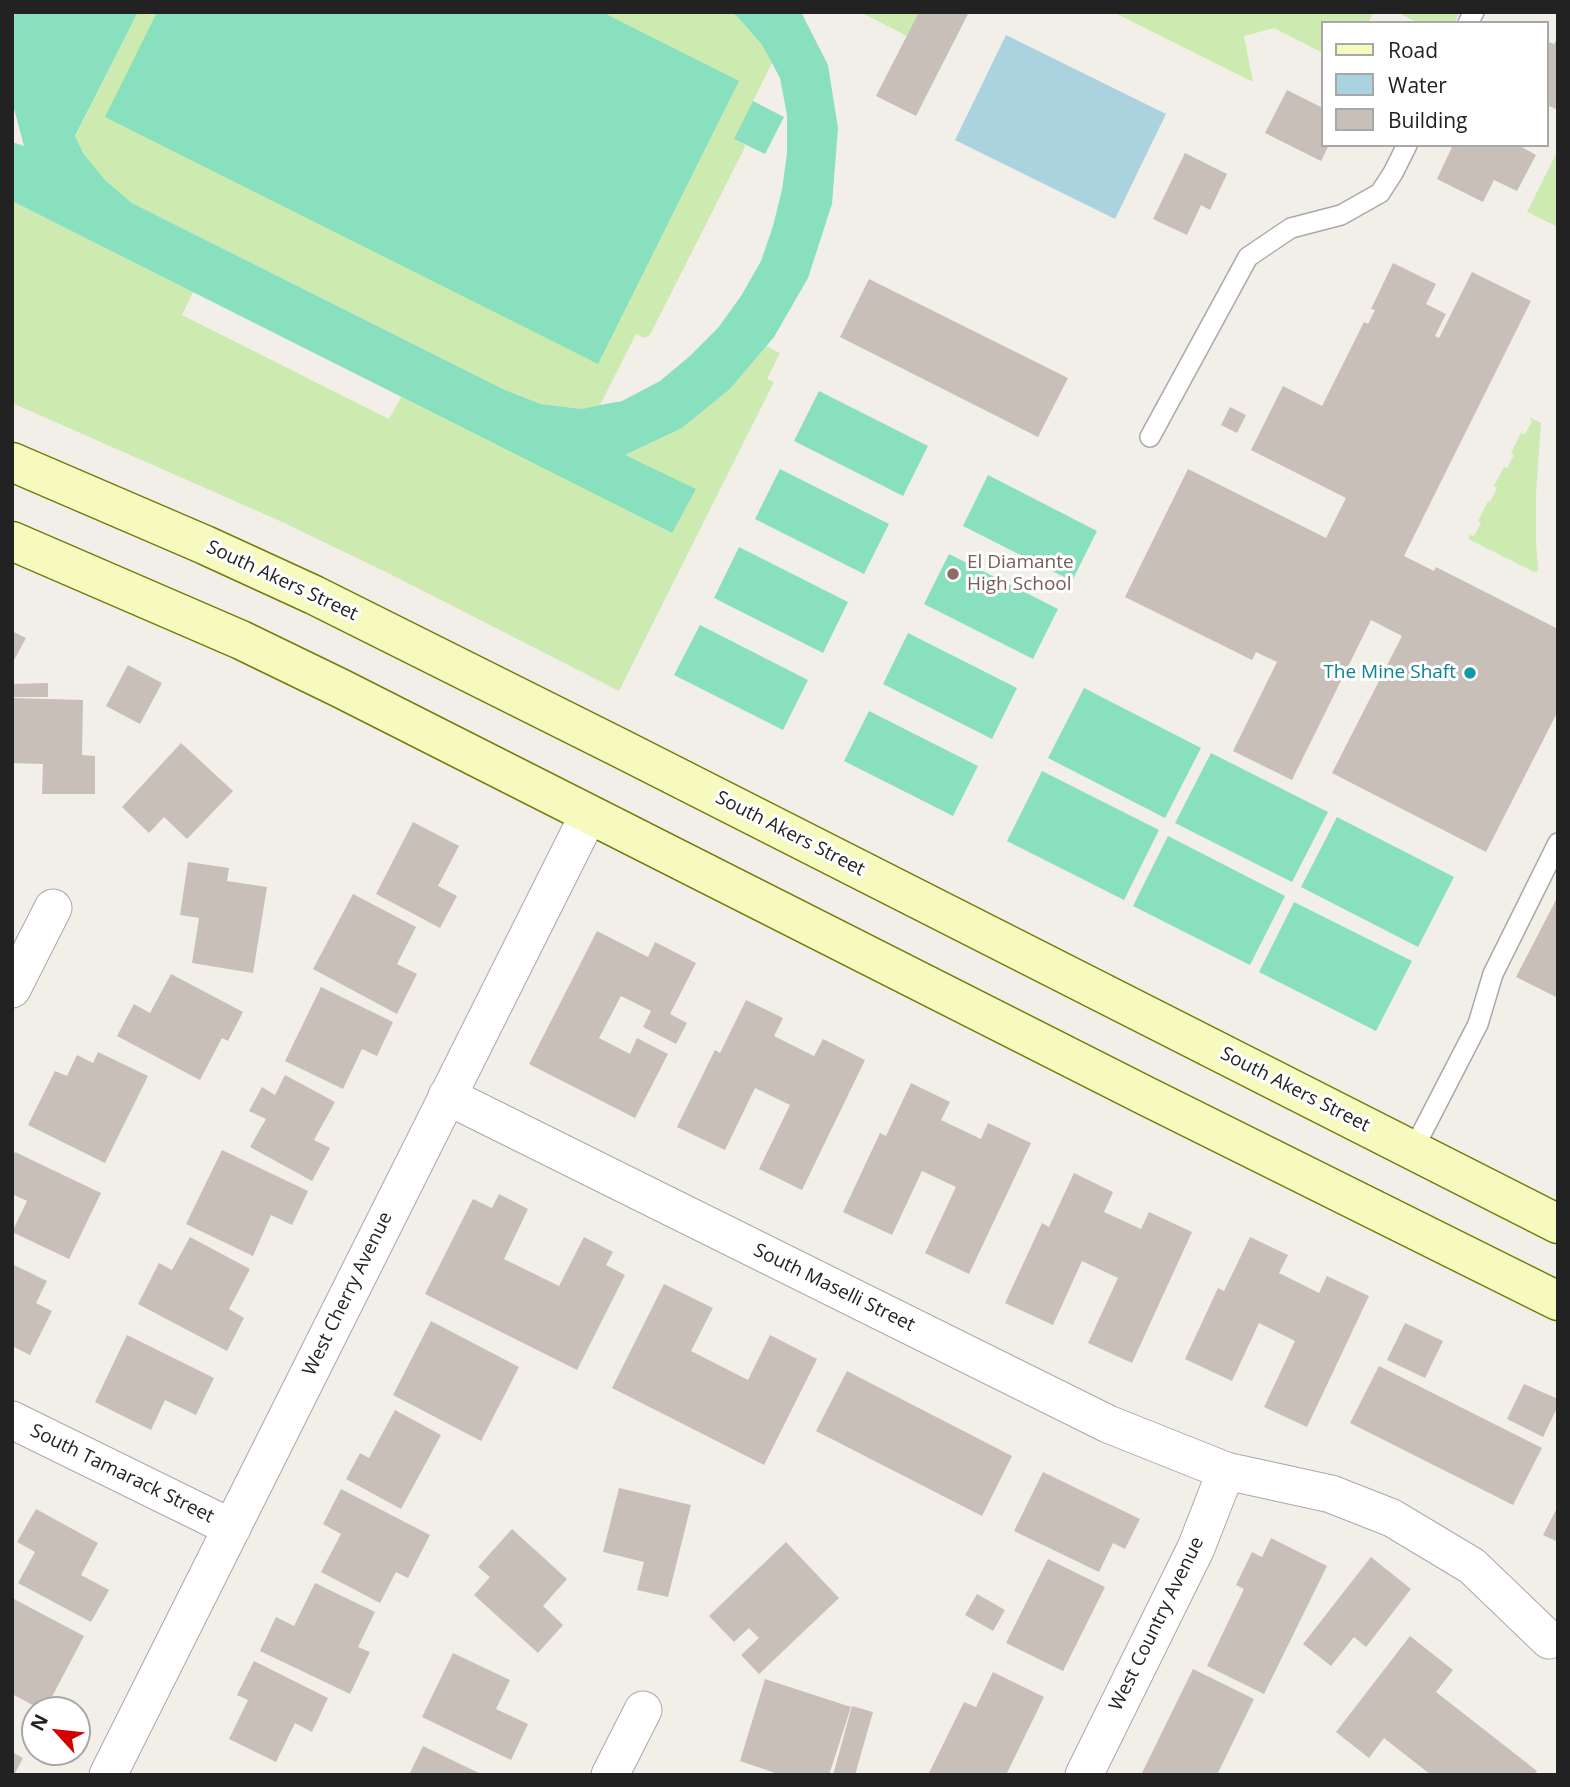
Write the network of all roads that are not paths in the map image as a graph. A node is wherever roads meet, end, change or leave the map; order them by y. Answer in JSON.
{"nodes":[{"id":1,"x":1406,"y":147,"type":"edge"},
{"id":2,"x":1150,"y":437,"type":"dead end"},
{"id":3,"x":12,"y":462,"type":"edge"},
{"id":4,"x":12,"y":541,"type":"edge"},
{"id":5,"x":589,"y":814,"type":"junction"},
{"id":6,"x":1558,"y":843,"type":"edge"},
{"id":7,"x":53,"y":908,"type":"dead end"},
{"id":8,"x":12,"y":989,"type":"edge"},
{"id":9,"x":447,"y":1096,"type":"junction"},
{"id":10,"x":1413,"y":1150,"type":"junction"},
{"id":11,"x":1558,"y":1224,"type":"edge"},
{"id":12,"x":1558,"y":1301,"type":"edge"},
{"id":13,"x":12,"y":1420,"type":"edge"},
{"id":14,"x":1226,"y":1471,"type":"junction"},
{"id":15,"x":232,"y":1528,"type":"junction"},
{"id":16,"x":1549,"y":1640,"type":"dead end"},
{"id":17,"x":643,"y":1710,"type":"dead end"},
{"id":18,"x":108,"y":1775,"type":"edge"},
{"id":19,"x":610,"y":1775,"type":"edge"},
{"id":20,"x":1084,"y":1775,"type":"edge"}],
"edges":[{"from":1,"to":2,"type":"lane"},
{"from":3,"to":10,"type":"main road","name":"South Akers Street"},
{"from":4,"to":5,"type":"main road"},
{"from":5,"to":9,"type":"street","name":"West Cherry Avenue"},
{"from":5,"to":12,"type":"main road"},
{"from":6,"to":10,"type":"lane"},
{"from":7,"to":8,"type":"street"},
{"from":9,"to":14,"type":"street","name":"South Maselli Street"},
{"from":9,"to":15,"type":"street","name":"West Cherry Avenue"},
{"from":10,"to":11,"type":"main road","name":"South Akers Street"},
{"from":13,"to":15,"type":"street","name":"South Tamarack Street"},
{"from":14,"to":16,"type":"street","name":"South Maselli Street"},
{"from":14,"to":20,"type":"street","name":"West Country Avenue"},
{"from":15,"to":18,"type":"street","name":"West Cherry Avenue"},
{"from":17,"to":19,"type":"street"}]}
